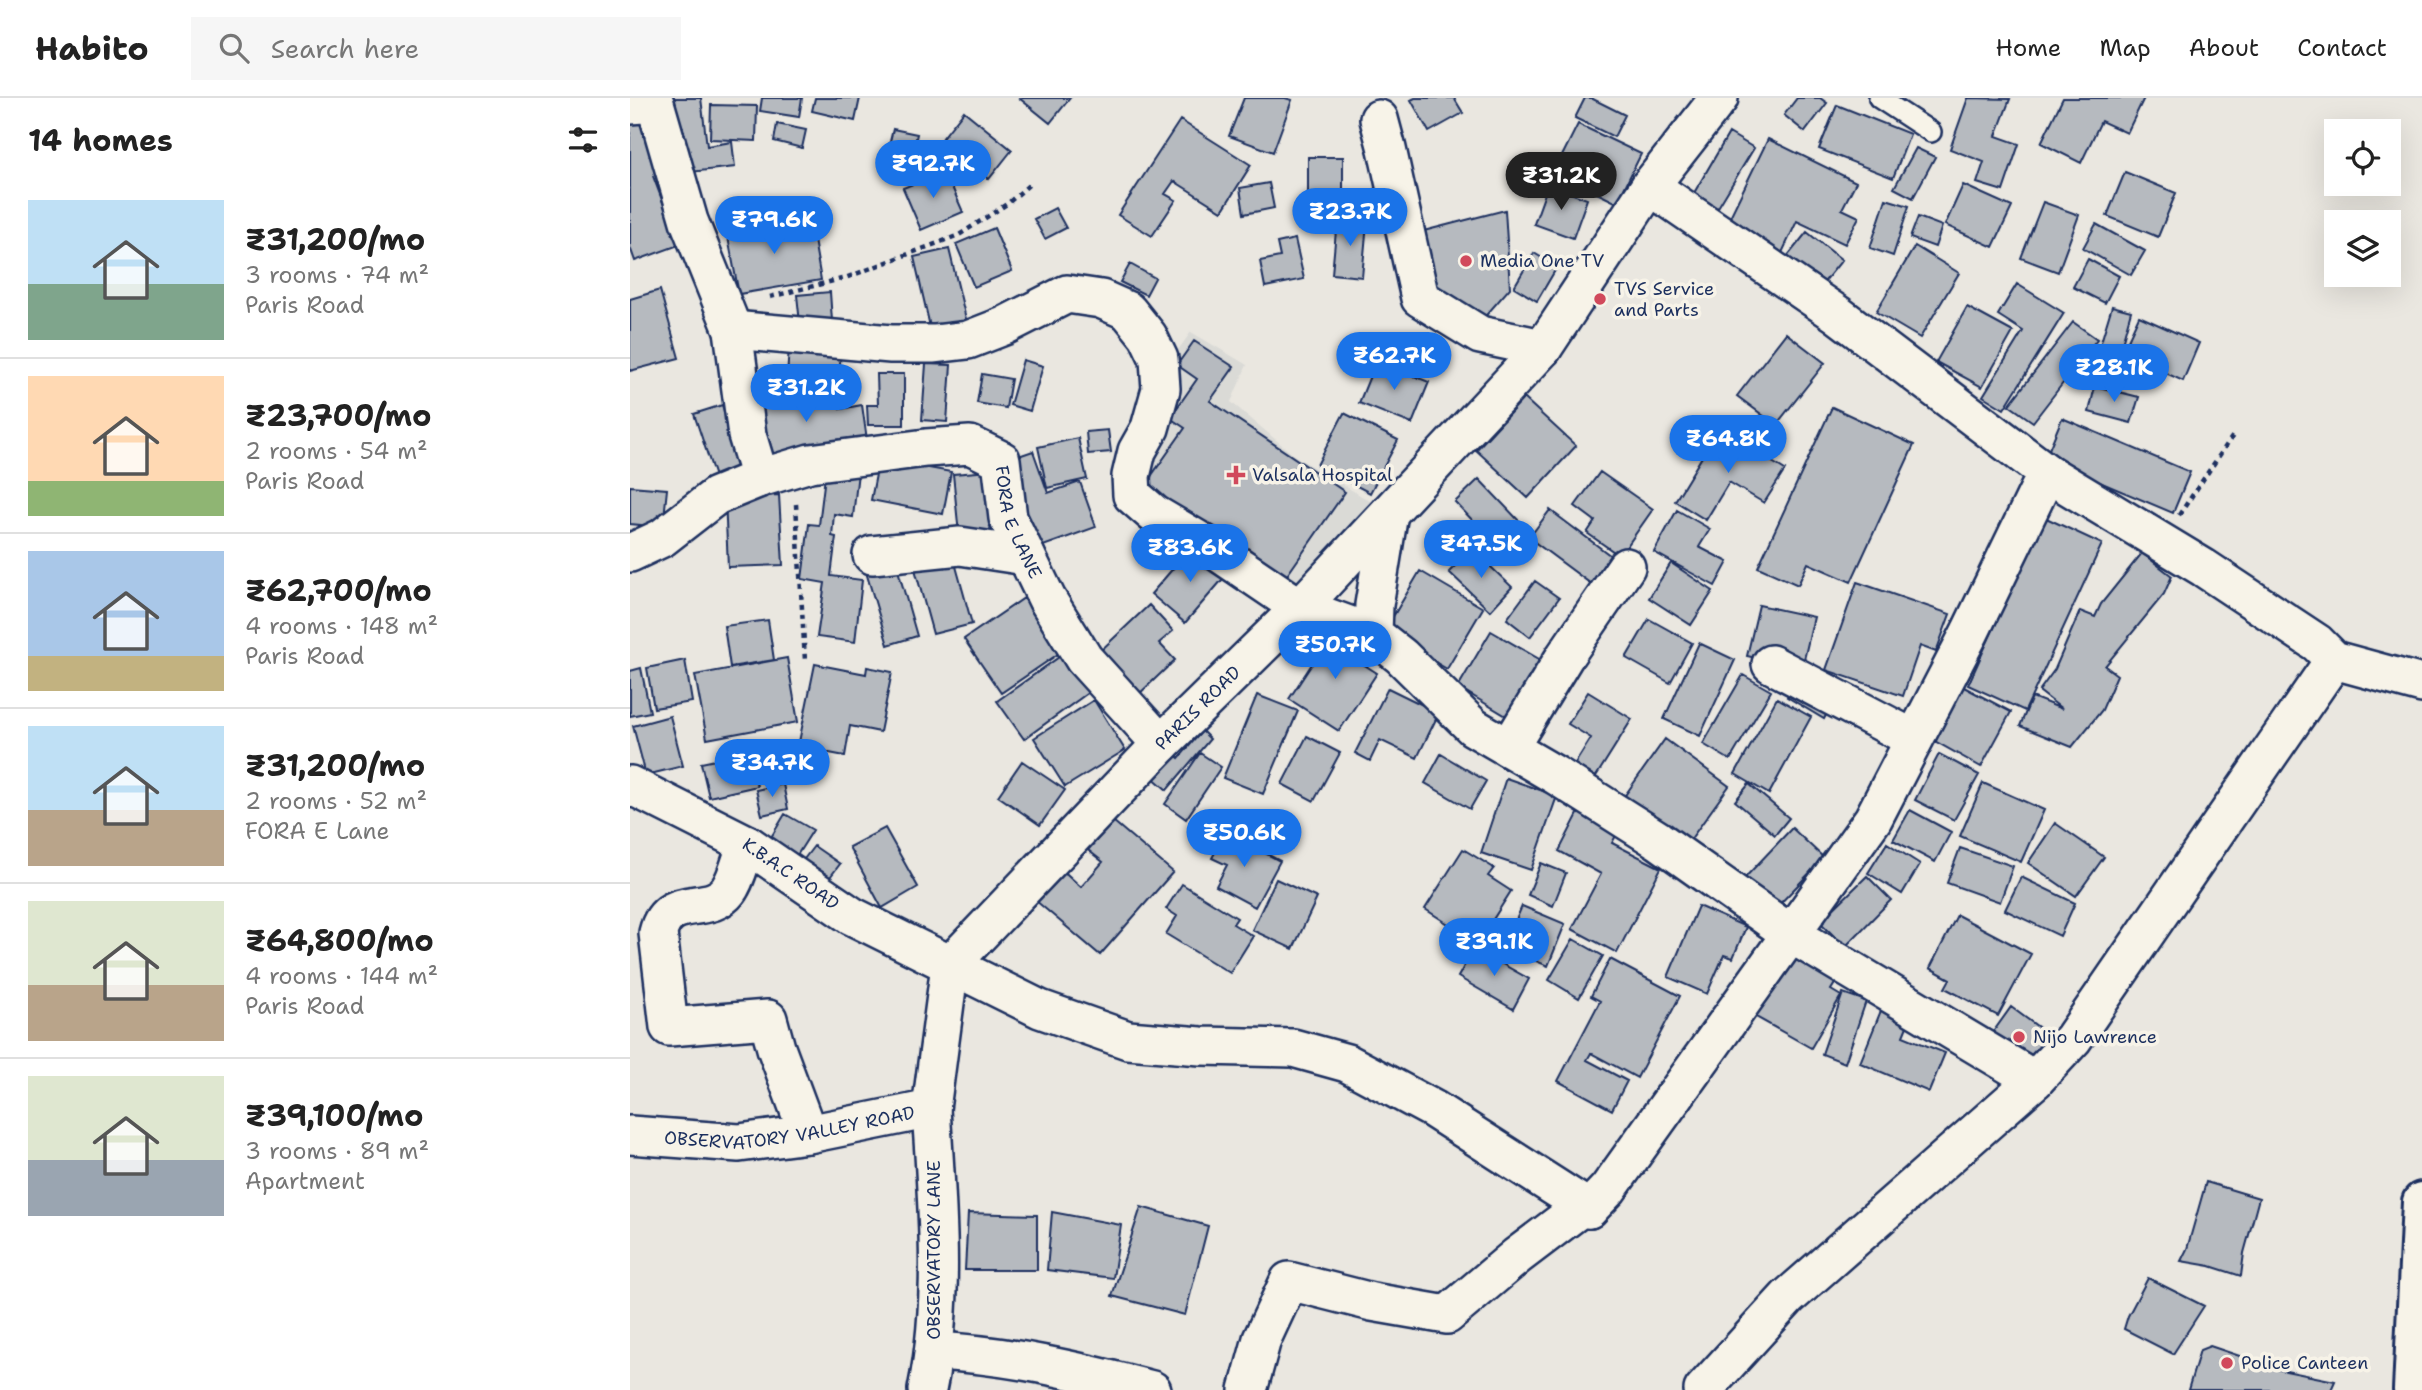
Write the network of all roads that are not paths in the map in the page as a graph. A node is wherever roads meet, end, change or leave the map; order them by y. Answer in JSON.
{"nodes":[{"id":1,"x":1719,"y":98,"type":"edge"},
{"id":2,"x":1880,"y":98,"type":"edge"},
{"id":3,"x":630,"y":105,"type":"edge"},
{"id":4,"x":1379,"y":119,"type":"dead end"},
{"id":5,"x":1931,"y":132,"type":"dead end"},
{"id":6,"x":1650,"y":186,"type":"junction"},
{"id":7,"x":729,"y":319,"type":"junction"},
{"id":8,"x":1543,"y":348,"type":"junction"},
{"id":9,"x":2047,"y":473,"type":"junction"},
{"id":10,"x":760,"y":478,"type":"junction"},
{"id":11,"x":1389,"y":513,"type":"junction"},
{"id":12,"x":630,"y":553,"type":"edge"},
{"id":13,"x":872,"y":555,"type":"dead end"},
{"id":14,"x":1026,"y":556,"type":"junction"},
{"id":15,"x":1626,"y":566,"type":"dead end"},
{"id":16,"x":1299,"y":607,"type":"junction"},
{"id":17,"x":1373,"y":634,"type":"junction"},
{"id":18,"x":2334,"y":660,"type":"junction"},
{"id":19,"x":1771,"y":664,"type":"dead end"},
{"id":20,"x":2422,"y":684,"type":"edge"},
{"id":21,"x":1914,"y":739,"type":"junction"},
{"id":22,"x":1161,"y":744,"type":"junction"},
{"id":23,"x":1508,"y":748,"type":"junction"},
{"id":24,"x":630,"y":785,"type":"edge"},
{"id":25,"x":747,"y":844,"type":"junction"},
{"id":26,"x":1791,"y":934,"type":"junction"},
{"id":27,"x":950,"y":965,"type":"junction"},
{"id":28,"x":2035,"y":1080,"type":"junction"},
{"id":29,"x":931,"y":1109,"type":"junction"},
{"id":30,"x":808,"y":1134,"type":"junction"},
{"id":31,"x":630,"y":1135,"type":"edge"},
{"id":32,"x":2422,"y":1202,"type":"edge"},
{"id":33,"x":1589,"y":1209,"type":"junction"},
{"id":34,"x":935,"y":1351,"type":"junction"},
{"id":35,"x":927,"y":1390,"type":"edge"},
{"id":36,"x":1153,"y":1390,"type":"edge"},
{"id":37,"x":1248,"y":1390,"type":"edge"},
{"id":38,"x":1703,"y":1390,"type":"edge"},
{"id":39,"x":2413,"y":1390,"type":"edge"}],
"edges":[{"from":1,"to":6,"type":"street","name":"PARIS ROAD"},
{"from":2,"to":5,"type":"lane"},
{"from":3,"to":7,"type":"street"},
{"from":4,"to":8,"type":"street"},
{"from":6,"to":8,"type":"street","name":"PARIS ROAD"},
{"from":6,"to":9,"type":"street"},
{"from":7,"to":10,"type":"street"},
{"from":7,"to":16,"type":"street"},
{"from":8,"to":11,"type":"street","name":"PARIS ROAD"},
{"from":9,"to":18,"type":"street"},
{"from":9,"to":21,"type":"street"},
{"from":10,"to":12,"type":"street","name":"FORA E LANE"},
{"from":10,"to":14,"type":"street","name":"FORA E LANE"},
{"from":11,"to":16,"type":"street","name":"PARIS ROAD"},
{"from":11,"to":17,"type":"street"},
{"from":13,"to":14,"type":"street"},
{"from":14,"to":22,"type":"street","name":"FORA E LANE"},
{"from":15,"to":23,"type":"street"},
{"from":16,"to":17,"type":"street"},
{"from":16,"to":22,"type":"street","name":"PARIS ROAD"},
{"from":17,"to":23,"type":"street"},
{"from":18,"to":20,"type":"street"},
{"from":18,"to":28,"type":"street"},
{"from":19,"to":21,"type":"street"},
{"from":21,"to":26,"type":"street"},
{"from":22,"to":27,"type":"street","name":"PARIS ROAD"},
{"from":23,"to":26,"type":"street"},
{"from":24,"to":25,"type":"street","name":"K.B.A.C ROAD"},
{"from":25,"to":27,"type":"street","name":"K.B.A.C ROAD"},
{"from":25,"to":30,"type":"street"},
{"from":26,"to":28,"type":"street"},
{"from":26,"to":33,"type":"street"},
{"from":27,"to":29,"type":"street","name":"OBSERVATORY VALLEY ROAD"},
{"from":27,"to":33,"type":"street","name":"K.B.A.C ROAD"},
{"from":28,"to":38,"type":"street"},
{"from":29,"to":30,"type":"street","name":"OBSERVATORY VALLEY ROAD"},
{"from":29,"to":34,"type":"street","name":"OBSERVATORY LANE"},
{"from":30,"to":31,"type":"street","name":"OBSERVATORY VALLEY ROAD"},
{"from":32,"to":39,"type":"street"},
{"from":33,"to":37,"type":"street"},
{"from":34,"to":35,"type":"street","name":"OBSERVATORY LANE"},
{"from":34,"to":36,"type":"street"}]}
